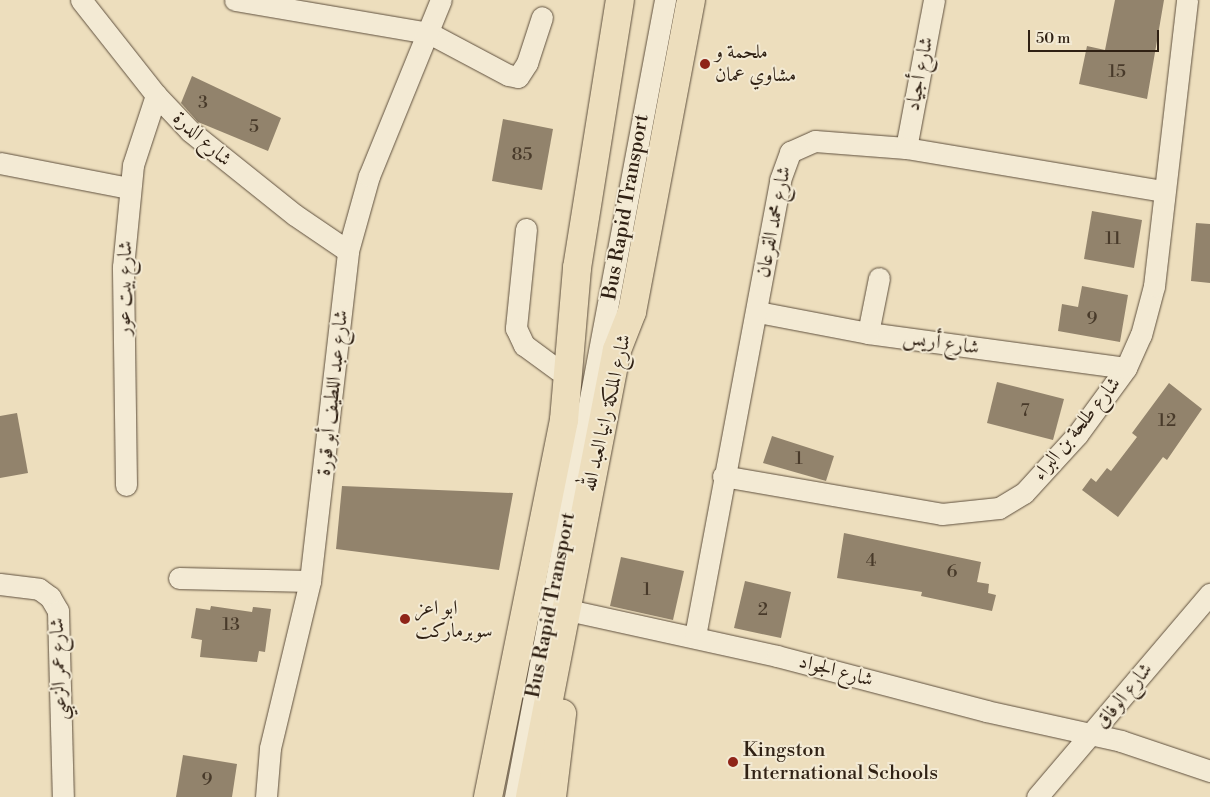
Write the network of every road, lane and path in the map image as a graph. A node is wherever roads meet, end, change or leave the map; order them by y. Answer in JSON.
{"nodes":[{"id":1,"x":81,"y":0,"type":"edge"},
{"id":2,"x":235,"y":0,"type":"edge"},
{"id":3,"x":441,"y":0,"type":"edge"},
{"id":4,"x":620,"y":0,"type":"edge"},
{"id":5,"x":656,"y":0,"type":"edge"},
{"id":6,"x":665,"y":0,"type":"edge"},
{"id":7,"x":691,"y":0,"type":"edge"},
{"id":8,"x":934,"y":0,"type":"edge"},
{"id":9,"x":1187,"y":0,"type":"edge"},
{"id":10,"x":542,"y":17,"type":"dead end"},
{"id":11,"x":429,"y":33,"type":"junction"},
{"id":12,"x":156,"y":95,"type":"junction"},
{"id":13,"x":906,"y":148,"type":"junction"},
{"id":14,"x":0,"y":163,"type":"edge"},
{"id":15,"x":129,"y":188,"type":"junction"},
{"id":16,"x":1164,"y":191,"type":"junction"},
{"id":17,"x":526,"y":230,"type":"dead end"},
{"id":18,"x":348,"y":251,"type":"junction"},
{"id":19,"x":577,"y":268,"type":"junction"},
{"id":20,"x":880,"y":278,"type":"dead end"},
{"id":21,"x":632,"y":312,"type":"junction"},
{"id":22,"x":758,"y":312,"type":"junction"},
{"id":23,"x":868,"y":332,"type":"junction"},
{"id":24,"x":1126,"y":368,"type":"junction"},
{"id":25,"x":558,"y":370,"type":"junction"},
{"id":26,"x":723,"y":476,"type":"junction"},
{"id":27,"x":126,"y":484,"type":"dead end"},
{"id":28,"x":179,"y":578,"type":"dead end"},
{"id":29,"x":310,"y":581,"type":"junction"},
{"id":30,"x":0,"y":584,"type":"edge"},
{"id":31,"x":1210,"y":594,"type":"edge"},
{"id":32,"x":577,"y":612,"type":"junction"},
{"id":33,"x":694,"y":636,"type":"junction"},
{"id":34,"x":1093,"y":734,"type":"junction"},
{"id":35,"x":1210,"y":771,"type":"edge"},
{"id":36,"x":63,"y":797,"type":"edge"},
{"id":37,"x":266,"y":797,"type":"edge"},
{"id":38,"x":470,"y":797,"type":"edge"},
{"id":39,"x":488,"y":797,"type":"edge"},
{"id":40,"x":506,"y":797,"type":"edge"},
{"id":41,"x":515,"y":797,"type":"edge"},
{"id":42,"x":530,"y":797,"type":"edge"},
{"id":43,"x":552,"y":797,"type":"edge"},
{"id":44,"x":1037,"y":797,"type":"edge"}],
"edges":[{"from":1,"to":12,"type":"street","name":"شارع الدرة"},
{"from":2,"to":11,"type":"street"},
{"from":3,"to":11,"type":"street","name":"شارع عبد اللطيف أبو قورة"},
{"from":4,"to":19,"type":"main road","name":"شارع الملكة رانيا العبد الله"},
{"from":5,"to":40,"type":"street","name":"Bus Rapid Transport"},
{"from":6,"to":41,"type":"street","name":"Bus Rapid Transport"},
{"from":7,"to":21,"type":"main road","name":"شارع الملكة رانيا العبد الله"},
{"from":8,"to":13,"type":"street","name":"شارع أجياد"},
{"from":9,"to":16,"type":"street","name":"شارع طلحة بن البراء"},
{"from":10,"to":11,"type":"street"},
{"from":11,"to":18,"type":"street","name":"شارع عبد اللطيف أبو قورة"},
{"from":12,"to":15,"type":"street","name":"شارع بيت عور"},
{"from":12,"to":18,"type":"street","name":"شارع الدرة"},
{"from":13,"to":16,"type":"street","name":"شارع محمد القرعان"},
{"from":13,"to":22,"type":"street","name":"شارع محمد القرعان"},
{"from":14,"to":15,"type":"street"},
{"from":15,"to":27,"type":"street","name":"شارع بيت عور"},
{"from":16,"to":24,"type":"street","name":"شارع طلحة بن البراء"},
{"from":17,"to":25,"type":"street"},
{"from":18,"to":29,"type":"street","name":"شارع عبد اللطيف أبو قورة"},
{"from":19,"to":25,"type":"main road"},
{"from":19,"to":39,"type":"main road","name":"شارع الملكة رانيا العبد الله"},
{"from":20,"to":23,"type":"street"},
{"from":21,"to":32,"type":"main road"},
{"from":21,"to":42,"type":"main road","name":"شارع الملكة رانيا العبد الله"},
{"from":22,"to":23,"type":"street","name":"شارع أريس"},
{"from":22,"to":26,"type":"street","name":"شارع محمد القرعان"},
{"from":23,"to":24,"type":"street","name":"شارع أريس"},
{"from":24,"to":26,"type":"street","name":"شارع طلحة بن البراء"},
{"from":25,"to":38,"type":"main road"},
{"from":26,"to":33,"type":"street","name":"شارع محمد القرعان"},
{"from":28,"to":29,"type":"street"},
{"from":29,"to":37,"type":"street","name":"شارع عبد اللطيف أبو قورة"},
{"from":30,"to":36,"type":"street","name":"شارع عمر الزعبي"},
{"from":31,"to":34,"type":"street","name":"شارع الوفاق"},
{"from":32,"to":33,"type":"street","name":"شارع الجواد"},
{"from":32,"to":43,"type":"main road"},
{"from":33,"to":34,"type":"street","name":"شارع الجواد"},
{"from":34,"to":35,"type":"street","name":"شارع الجواد"},
{"from":34,"to":44,"type":"street","name":"شارع الوفاق"}]}
